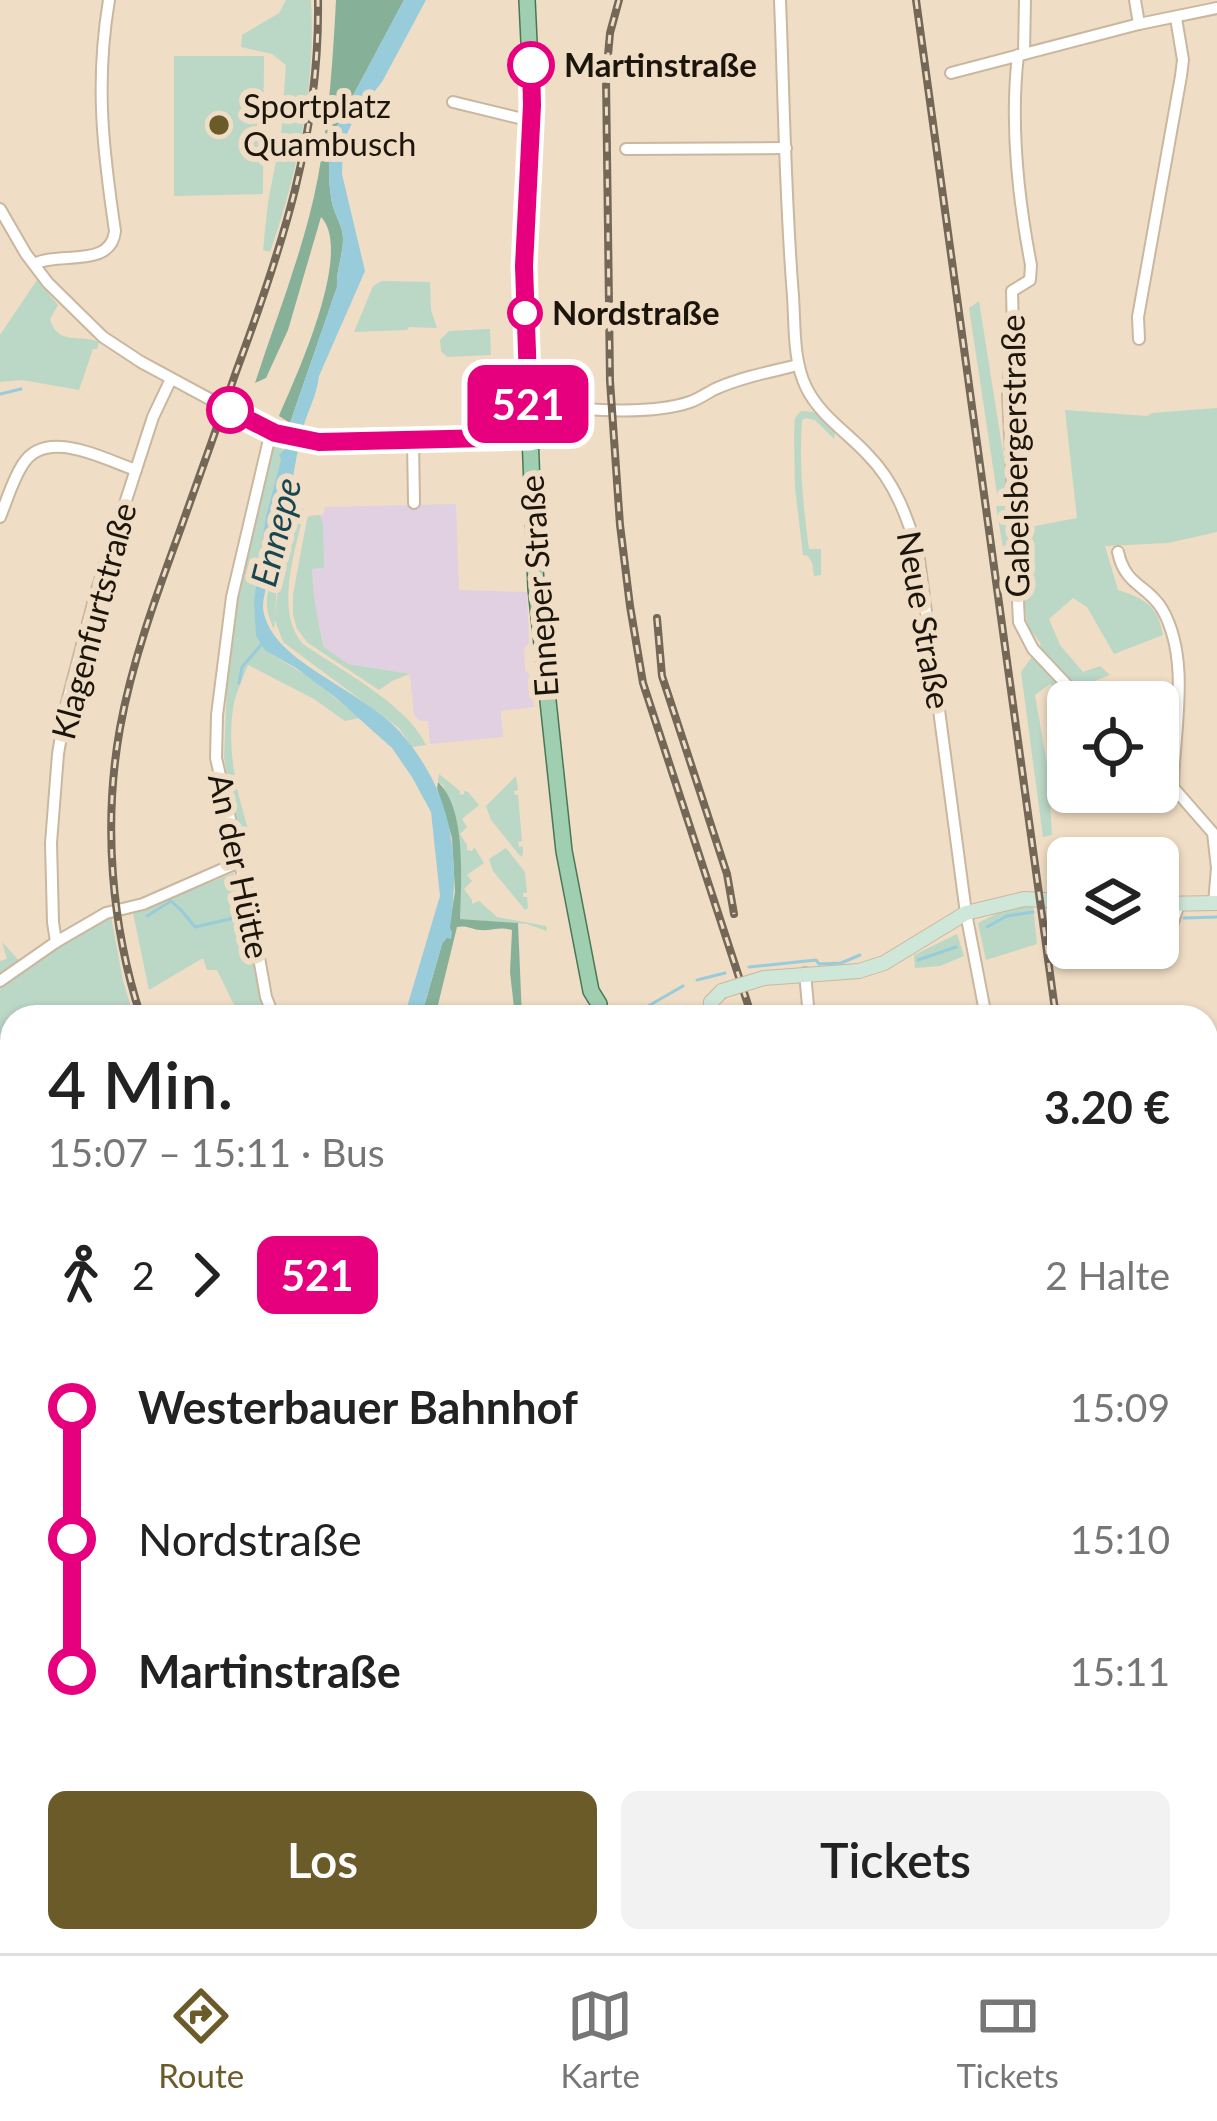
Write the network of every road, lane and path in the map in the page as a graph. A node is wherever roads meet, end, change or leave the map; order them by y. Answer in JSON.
{"nodes":[{"id":1,"x":109,"y":0,"type":"edge"},
{"id":2,"x":527,"y":0,"type":"edge"},
{"id":3,"x":780,"y":0,"type":"edge"},
{"id":4,"x":1025,"y":0,"type":"edge"},
{"id":5,"x":1135,"y":0,"type":"edge"},
{"id":6,"x":1217,"y":8,"type":"edge"},
{"id":7,"x":1177,"y":17,"type":"junction"},
{"id":8,"x":1139,"y":24,"type":"junction"},
{"id":9,"x":1021,"y":55,"type":"junction"},
{"id":10,"x":951,"y":73,"type":"dead end"},
{"id":11,"x":453,"y":102,"type":"dead end"},
{"id":12,"x":531,"y":121,"type":"junction"},
{"id":13,"x":786,"y":148,"type":"junction"},
{"id":14,"x":626,"y":149,"type":"dead end"},
{"id":15,"x":0,"y":209,"type":"edge"},
{"id":16,"x":34,"y":264,"type":"junction"},
{"id":17,"x":1139,"y":338,"type":"dead end"},
{"id":18,"x":798,"y":365,"type":"junction"},
{"id":19,"x":171,"y":379,"type":"junction"},
{"id":20,"x":528,"y":405,"type":"junction"},
{"id":21,"x":275,"y":432,"type":"junction"},
{"id":22,"x":530,"y":437,"type":"junction"},
{"id":23,"x":413,"y":440,"type":"junction"},
{"id":24,"x":136,"y":470,"type":"junction"},
{"id":25,"x":414,"y":502,"type":"dead end"},
{"id":26,"x":0,"y":517,"type":"edge"},
{"id":27,"x":1118,"y":552,"type":"dead end"},
{"id":28,"x":1063,"y":681,"type":"edge"},
{"id":29,"x":1176,"y":681,"type":"edge"},
{"id":30,"x":1179,"y":792,"type":"edge"},
{"id":31,"x":239,"y":862,"type":"junction"},
{"id":32,"x":1047,"y":900,"type":"edge"},
{"id":33,"x":1215,"y":903,"type":"edge"},
{"id":34,"x":1179,"y":904,"type":"edge"},
{"id":35,"x":966,"y":914,"type":"junction"},
{"id":36,"x":56,"y":942,"type":"junction"},
{"id":37,"x":805,"y":973,"type":"junction"},
{"id":38,"x":0,"y":981,"type":"edge"},
{"id":39,"x":591,"y":991,"type":"junction"},
{"id":40,"x":269,"y":1005,"type":"edge"},
{"id":41,"x":590,"y":1005,"type":"edge"},
{"id":42,"x":599,"y":1005,"type":"edge"},
{"id":43,"x":711,"y":1005,"type":"edge"},
{"id":44,"x":808,"y":1005,"type":"edge"},
{"id":45,"x":984,"y":1005,"type":"edge"}],
"edges":[{"from":1,"to":16,"type":"street"},
{"from":2,"to":12,"type":"main road","name":"Enneper Straße"},
{"from":3,"to":13,"type":"street","name":"Neue Straße"},
{"from":4,"to":9,"type":"street","name":"Gabelsbergerstraße"},
{"from":5,"to":8,"type":"street"},
{"from":6,"to":7,"type":"street"},
{"from":7,"to":8,"type":"street"},
{"from":7,"to":17,"type":"street"},
{"from":8,"to":9,"type":"street"},
{"from":9,"to":10,"type":"street"},
{"from":9,"to":28,"type":"street","name":"Gabelsbergerstraße"},
{"from":11,"to":12,"type":"street"},
{"from":12,"to":20,"type":"main road","name":"Enneper Straße"},
{"from":13,"to":14,"type":"street"},
{"from":13,"to":18,"type":"street","name":"Neue Straße"},
{"from":15,"to":16,"type":"street"},
{"from":16,"to":19,"type":"street"},
{"from":18,"to":20,"type":"street"},
{"from":18,"to":35,"type":"street","name":"Neue Straße"},
{"from":19,"to":21,"type":"street"},
{"from":19,"to":24,"type":"street","name":"Klagenfurtstraße"},
{"from":20,"to":22,"type":"main road","name":"Enneper Straße"},
{"from":21,"to":23,"type":"street"},
{"from":21,"to":31,"type":"street","name":"An der Hütte"},
{"from":22,"to":23,"type":"street"},
{"from":22,"to":39,"type":"main road","name":"Enneper Straße"},
{"from":23,"to":25,"type":"street"},
{"from":24,"to":26,"type":"street"},
{"from":24,"to":36,"type":"street","name":"Klagenfurtstraße"},
{"from":27,"to":29,"type":"street"},
{"from":30,"to":33,"type":"street"},
{"from":31,"to":36,"type":"street"},
{"from":31,"to":40,"type":"street","name":"An der Hütte"},
{"from":32,"to":35,"type":"street"},
{"from":33,"to":34,"type":"street"},
{"from":35,"to":37,"type":"street"},
{"from":35,"to":45,"type":"street","name":"Neue Straße"},
{"from":36,"to":38,"type":"street"},
{"from":37,"to":43,"type":"street","bridge":true},
{"from":37,"to":44,"type":"street"},
{"from":39,"to":41,"type":"main road"},
{"from":39,"to":42,"type":"main road"}]}
